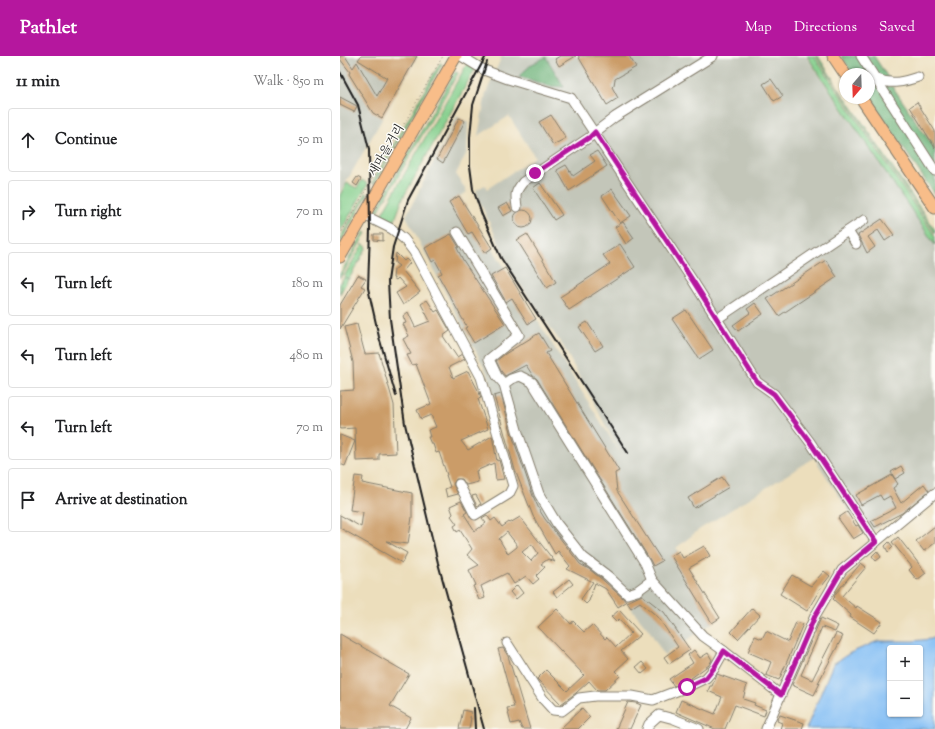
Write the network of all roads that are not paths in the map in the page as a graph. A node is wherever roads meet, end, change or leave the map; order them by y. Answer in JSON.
{"nodes":[{"id":1,"x":456,"y":56,"type":"edge"},
{"id":2,"x":461,"y":56,"type":"edge"},
{"id":3,"x":714,"y":56,"type":"edge"},
{"id":4,"x":832,"y":56,"type":"edge"},
{"id":5,"x":861,"y":56,"type":"edge"},
{"id":6,"x":841,"y":68,"type":"edge"},
{"id":7,"x":918,"y":77,"type":"dead end"},
{"id":8,"x":877,"y":79,"type":"junction"},
{"id":9,"x":865,"y":104,"type":"edge"},
{"id":10,"x":595,"y":132,"type":"junction"},
{"id":11,"x":935,"y":171,"type":"edge"},
{"id":12,"x":517,"y":206,"type":"dead end"},
{"id":13,"x":935,"y":208,"type":"edge"},
{"id":14,"x":364,"y":215,"type":"junction"},
{"id":15,"x":864,"y":220,"type":"dead end"},
{"id":16,"x":848,"y":231,"type":"junction"},
{"id":17,"x":457,"y":232,"type":"dead end"},
{"id":18,"x":856,"y":244,"type":"dead end"},
{"id":19,"x":340,"y":257,"type":"edge"},
{"id":20,"x":717,"y":319,"type":"junction"},
{"id":21,"x":504,"y":384,"type":"junction"},
{"id":22,"x":459,"y":484,"type":"dead end"},
{"id":23,"x":935,"y":493,"type":"edge"},
{"id":24,"x":876,"y":542,"type":"junction"},
{"id":25,"x":652,"y":580,"type":"junction"},
{"id":26,"x":507,"y":643,"type":"dead end"},
{"id":27,"x":724,"y":651,"type":"junction"},
{"id":28,"x":781,"y":695,"type":"junction"},
{"id":29,"x":647,"y":729,"type":"edge"},
{"id":30,"x":699,"y":729,"type":"edge"},
{"id":31,"x":766,"y":729,"type":"edge"}],
"edges":[{"from":1,"to":14,"type":"main road","name":"새마을거리"},
{"from":2,"to":10,"type":"street"},
{"from":3,"to":10,"type":"street"},
{"from":4,"to":6,"type":"main road"},
{"from":5,"to":8,"type":"street"},
{"from":7,"to":8,"type":"street"},
{"from":8,"to":11,"type":"street"},
{"from":9,"to":13,"type":"main road"},
{"from":10,"to":12,"type":"street"},
{"from":10,"to":20,"type":"street"},
{"from":14,"to":19,"type":"main road","name":"새마을거리"},
{"from":14,"to":22,"type":"street"},
{"from":15,"to":16,"type":"street"},
{"from":16,"to":18,"type":"street"},
{"from":16,"to":20,"type":"street"},
{"from":17,"to":21,"type":"street"},
{"from":20,"to":24,"type":"street"},
{"from":21,"to":25,"type":"street"},
{"from":21,"to":25,"type":"street"},
{"from":23,"to":24,"type":"street"},
{"from":24,"to":28,"type":"street"},
{"from":25,"to":27,"type":"street"},
{"from":26,"to":27,"type":"street"},
{"from":27,"to":28,"type":"street"},
{"from":28,"to":31,"type":"street"},
{"from":29,"to":30,"type":"street"}]}
